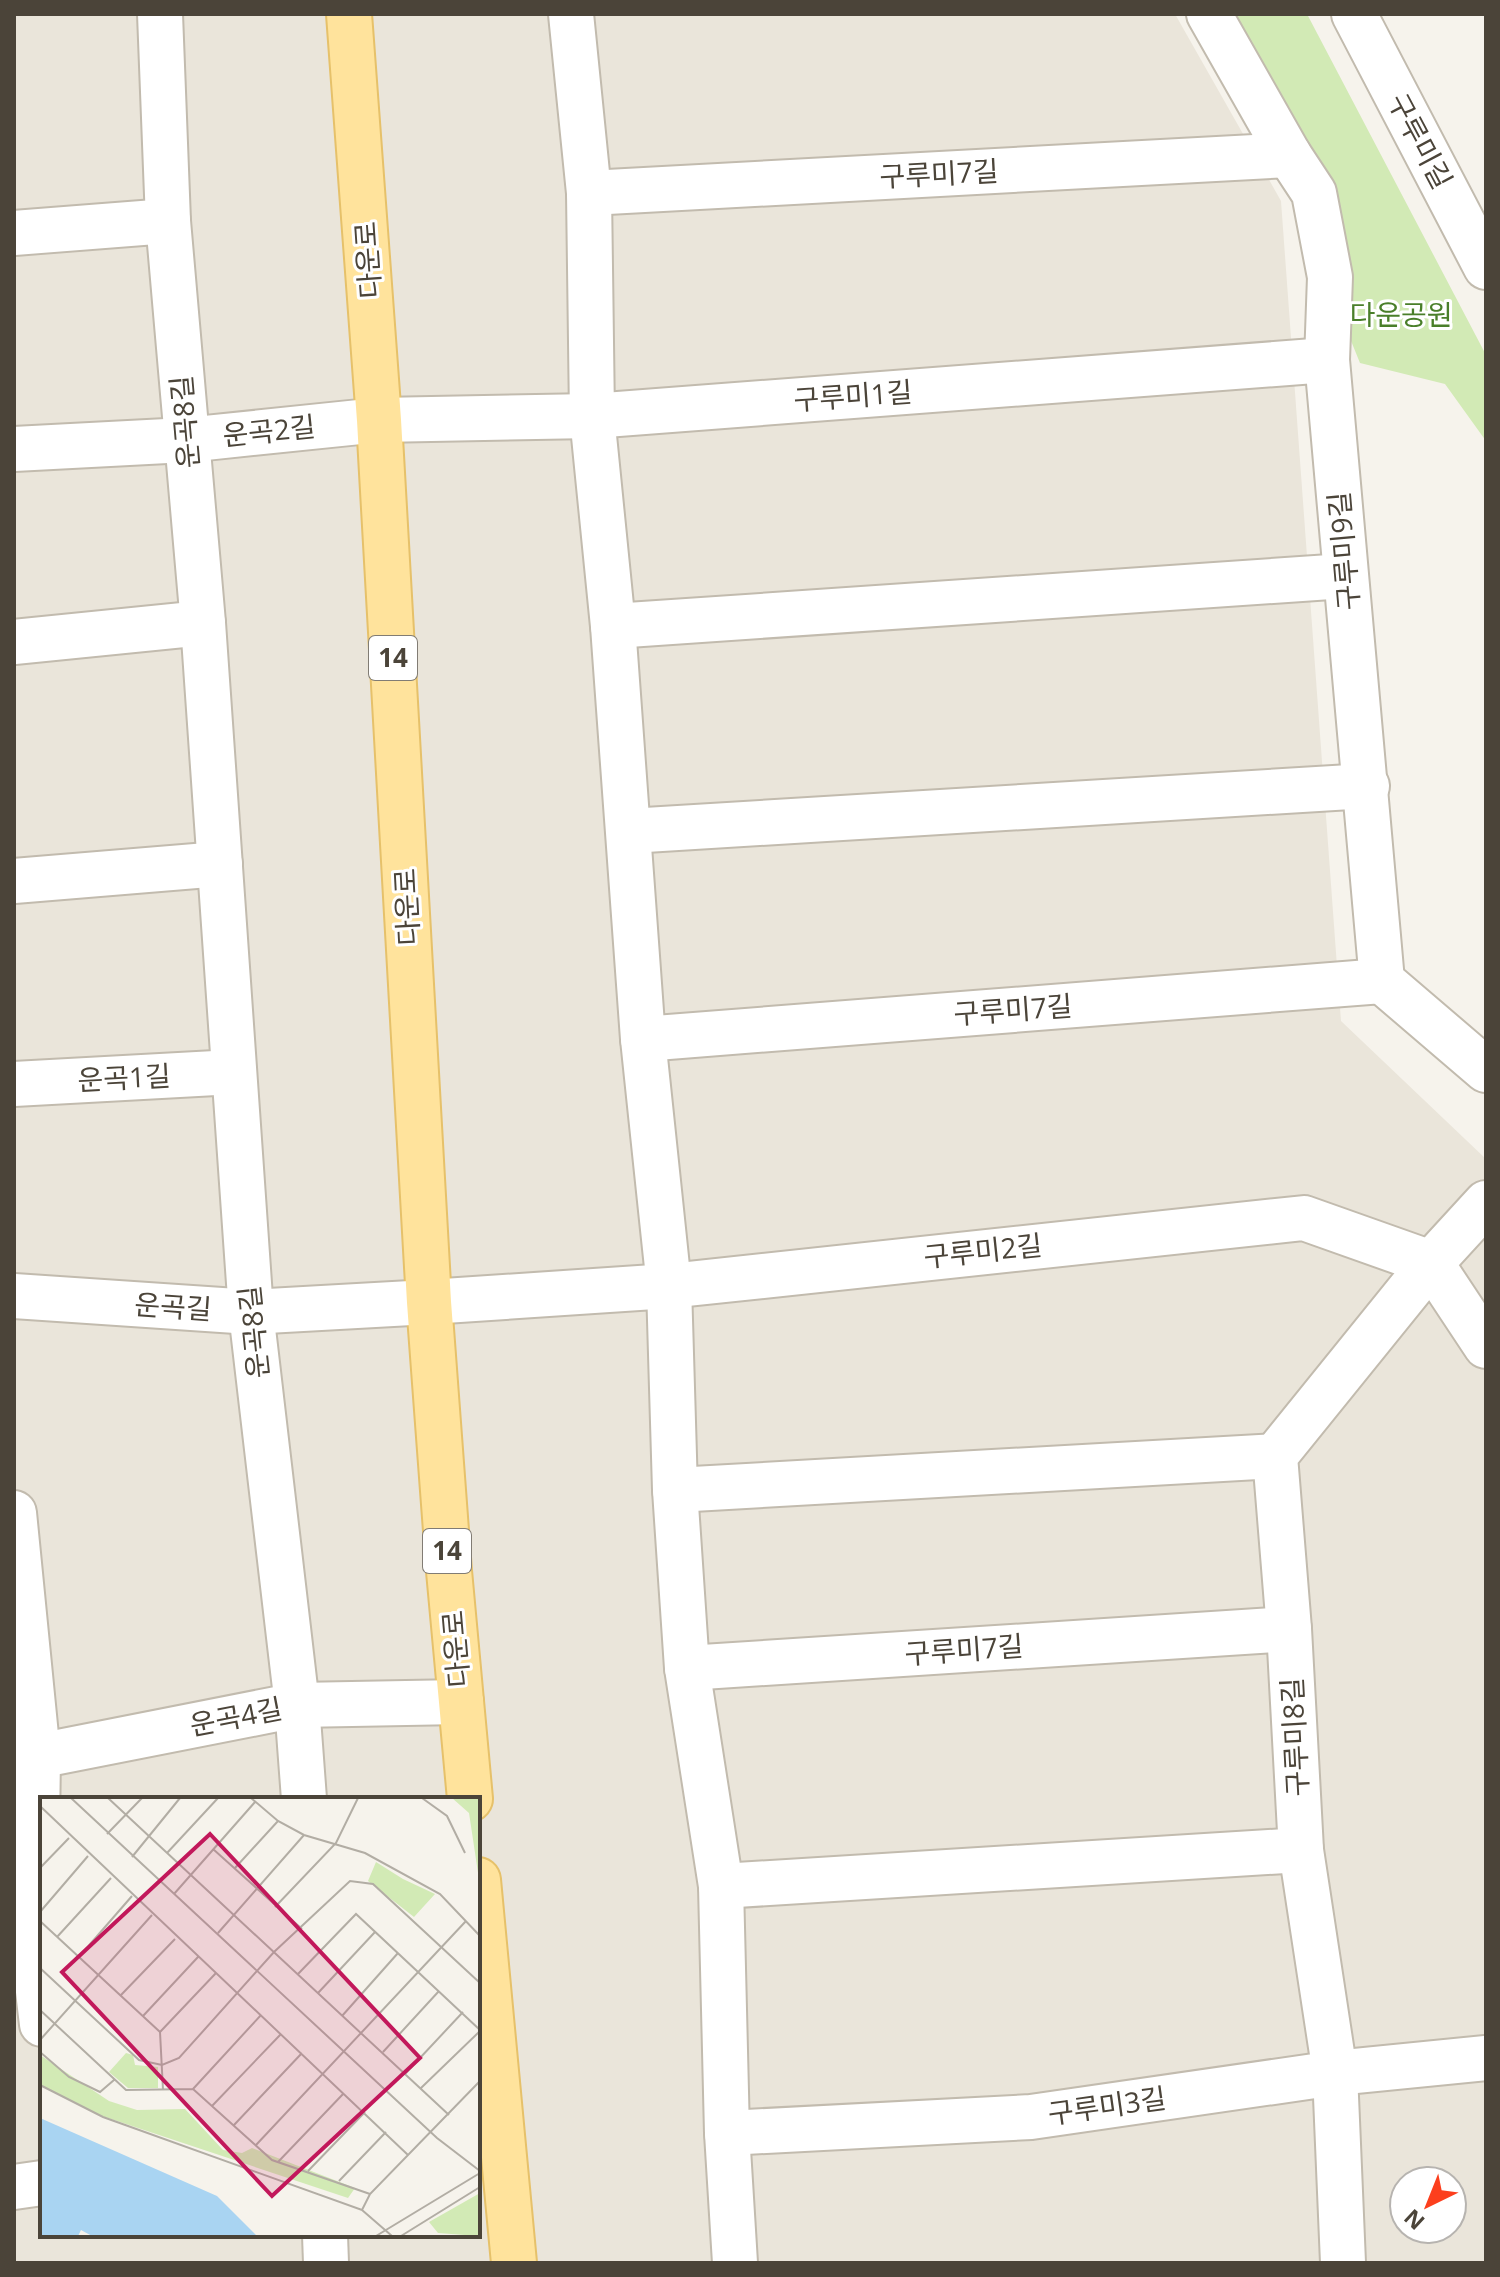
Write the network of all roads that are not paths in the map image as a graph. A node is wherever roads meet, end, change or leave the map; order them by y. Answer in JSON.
{"nodes":[{"id":1,"x":160,"y":14,"type":"edge"},
{"id":2,"x":349,"y":14,"type":"edge"},
{"id":3,"x":571,"y":14,"type":"edge"},
{"id":4,"x":1209,"y":14,"type":"edge"},
{"id":5,"x":1354,"y":14,"type":"edge"},
{"id":6,"x":1289,"y":155,"type":"junction"},
{"id":7,"x":589,"y":193,"type":"junction"},
{"id":8,"x":168,"y":221,"type":"junction"},
{"id":9,"x":14,"y":233,"type":"edge"},
{"id":10,"x":1486,"y":267,"type":"edge"},
{"id":11,"x":1327,"y":360,"type":"junction"},
{"id":12,"x":592,"y":416,"type":"junction"},
{"id":13,"x":379,"y":420,"type":"junction"},
{"id":14,"x":186,"y":440,"type":"junction"},
{"id":15,"x":14,"y":449,"type":"edge"},
{"id":16,"x":1345,"y":576,"type":"junction"},
{"id":17,"x":203,"y":623,"type":"junction"},
{"id":18,"x":613,"y":626,"type":"junction"},
{"id":19,"x":14,"y":642,"type":"edge"},
{"id":20,"x":1367,"y":786,"type":"junction"},
{"id":21,"x":629,"y":831,"type":"junction"},
{"id":22,"x":220,"y":864,"type":"junction"},
{"id":23,"x":14,"y":881,"type":"edge"},
{"id":24,"x":1382,"y":981,"type":"junction"},
{"id":25,"x":643,"y":1039,"type":"junction"},
{"id":26,"x":1486,"y":1070,"type":"edge"},
{"id":27,"x":234,"y":1072,"type":"junction"},
{"id":28,"x":14,"y":1084,"type":"edge"},
{"id":29,"x":1486,"y":1203,"type":"edge"},
{"id":30,"x":1431,"y":1263,"type":"junction"},
{"id":31,"x":669,"y":1286,"type":"junction"},
{"id":32,"x":14,"y":1296,"type":"edge"},
{"id":33,"x":429,"y":1302,"type":"junction"},
{"id":34,"x":251,"y":1312,"type":"junction"},
{"id":35,"x":1486,"y":1346,"type":"edge"},
{"id":36,"x":1275,"y":1456,"type":"junction"},
{"id":37,"x":675,"y":1490,"type":"junction"},
{"id":38,"x":16,"y":1536,"type":"edge"},
{"id":39,"x":1289,"y":1629,"type":"junction"},
{"id":40,"x":687,"y":1668,"type":"junction"},
{"id":41,"x":461,"y":1702,"type":"junction"},
{"id":42,"x":297,"y":1705,"type":"junction"},
{"id":43,"x":26,"y":1757,"type":"edge"},
{"id":44,"x":304,"y":1797,"type":"edge"},
{"id":45,"x":470,"y":1797,"type":"edge"},
{"id":46,"x":1301,"y":1850,"type":"junction"},
{"id":47,"x":721,"y":1886,"type":"junction"},
{"id":48,"x":480,"y":1922,"type":"edge"},
{"id":49,"x":24,"y":1966,"type":"edge"},
{"id":50,"x":40,"y":2018,"type":"edge"},
{"id":51,"x":1486,"y":2058,"type":"edge"},
{"id":52,"x":1335,"y":2073,"type":"junction"},
{"id":53,"x":490,"y":2131,"type":"edge"},
{"id":54,"x":727,"y":2133,"type":"junction"},
{"id":55,"x":40,"y":2183,"type":"edge"},
{"id":56,"x":14,"y":2187,"type":"edge"},
{"id":57,"x":325,"y":2237,"type":"edge"},
{"id":58,"x":326,"y":2263,"type":"edge"},
{"id":59,"x":514,"y":2263,"type":"edge"},
{"id":60,"x":735,"y":2263,"type":"edge"},
{"id":61,"x":1343,"y":2263,"type":"edge"}],
"edges":[{"from":1,"to":8,"type":"street","name":"운곡8길"},
{"from":2,"to":13,"type":"main road","name":"다운로","number":"14"},
{"from":3,"to":7,"type":"street"},
{"from":4,"to":6,"type":"street","name":"구루미9길"},
{"from":5,"to":10,"type":"street","name":"구루미길"},
{"from":6,"to":7,"type":"street","name":"구루미7길"},
{"from":6,"to":11,"type":"street","name":"구루미9길"},
{"from":7,"to":12,"type":"street"},
{"from":8,"to":9,"type":"street"},
{"from":8,"to":14,"type":"street","name":"운곡8길"},
{"from":11,"to":12,"type":"street","name":"구루미1길"},
{"from":11,"to":16,"type":"street","name":"구루미9길"},
{"from":12,"to":13,"type":"street","name":"구루미1길"},
{"from":12,"to":18,"type":"street"},
{"from":13,"to":14,"type":"street","name":"운곡2길"},
{"from":13,"to":33,"type":"main road","name":"다운로","number":"14"},
{"from":14,"to":15,"type":"street","name":"운곡2길"},
{"from":14,"to":17,"type":"street","name":"운곡8길"},
{"from":16,"to":18,"type":"street"},
{"from":16,"to":20,"type":"street","name":"구루미9길"},
{"from":17,"to":19,"type":"street"},
{"from":17,"to":22,"type":"street","name":"운곡8길"},
{"from":18,"to":21,"type":"street"},
{"from":20,"to":21,"type":"street"},
{"from":20,"to":24,"type":"street","name":"구루미9길"},
{"from":21,"to":25,"type":"street"},
{"from":22,"to":23,"type":"street"},
{"from":22,"to":27,"type":"street","name":"운곡8길"},
{"from":24,"to":25,"type":"street","name":"구루미7길"},
{"from":24,"to":26,"type":"street"},
{"from":25,"to":31,"type":"street"},
{"from":27,"to":28,"type":"street","name":"운곡1길"},
{"from":27,"to":34,"type":"street","name":"운곡8길"},
{"from":29,"to":30,"type":"street"},
{"from":30,"to":31,"type":"street","name":"구루미2길"},
{"from":30,"to":35,"type":"street"},
{"from":30,"to":36,"type":"street"},
{"from":31,"to":33,"type":"street","name":"구루미2길"},
{"from":31,"to":37,"type":"street"},
{"from":32,"to":34,"type":"street","name":"운곡길"},
{"from":33,"to":34,"type":"street","name":"운곡길"},
{"from":33,"to":41,"type":"main road","name":"다운로","number":"14"},
{"from":34,"to":42,"type":"street","name":"운곡8길"},
{"from":36,"to":37,"type":"street"},
{"from":36,"to":39,"type":"street","name":"구루미8길"},
{"from":37,"to":40,"type":"street"},
{"from":38,"to":43,"type":"street"},
{"from":39,"to":40,"type":"street","name":"구루미7길"},
{"from":39,"to":46,"type":"street","name":"구루미8길"},
{"from":40,"to":47,"type":"street"},
{"from":41,"to":42,"type":"street","name":"운곡4길"},
{"from":41,"to":45,"type":"main road","name":"다운로","number":"14"},
{"from":42,"to":43,"type":"street","name":"운곡4길"},
{"from":42,"to":44,"type":"street","name":"운곡8길"},
{"from":43,"to":49,"type":"street"},
{"from":46,"to":47,"type":"street"},
{"from":46,"to":52,"type":"street","name":"구루미8길"},
{"from":47,"to":54,"type":"street"},
{"from":48,"to":53,"type":"main road"},
{"from":49,"to":50,"type":"street"},
{"from":51,"to":52,"type":"street","name":"구루미3길"},
{"from":52,"to":54,"type":"street","name":"구루미3길"},
{"from":52,"to":61,"type":"street","name":"구루미8길"},
{"from":53,"to":59,"type":"main road"},
{"from":54,"to":60,"type":"street"},
{"from":55,"to":56,"type":"street"},
{"from":57,"to":58,"type":"street"}]}
